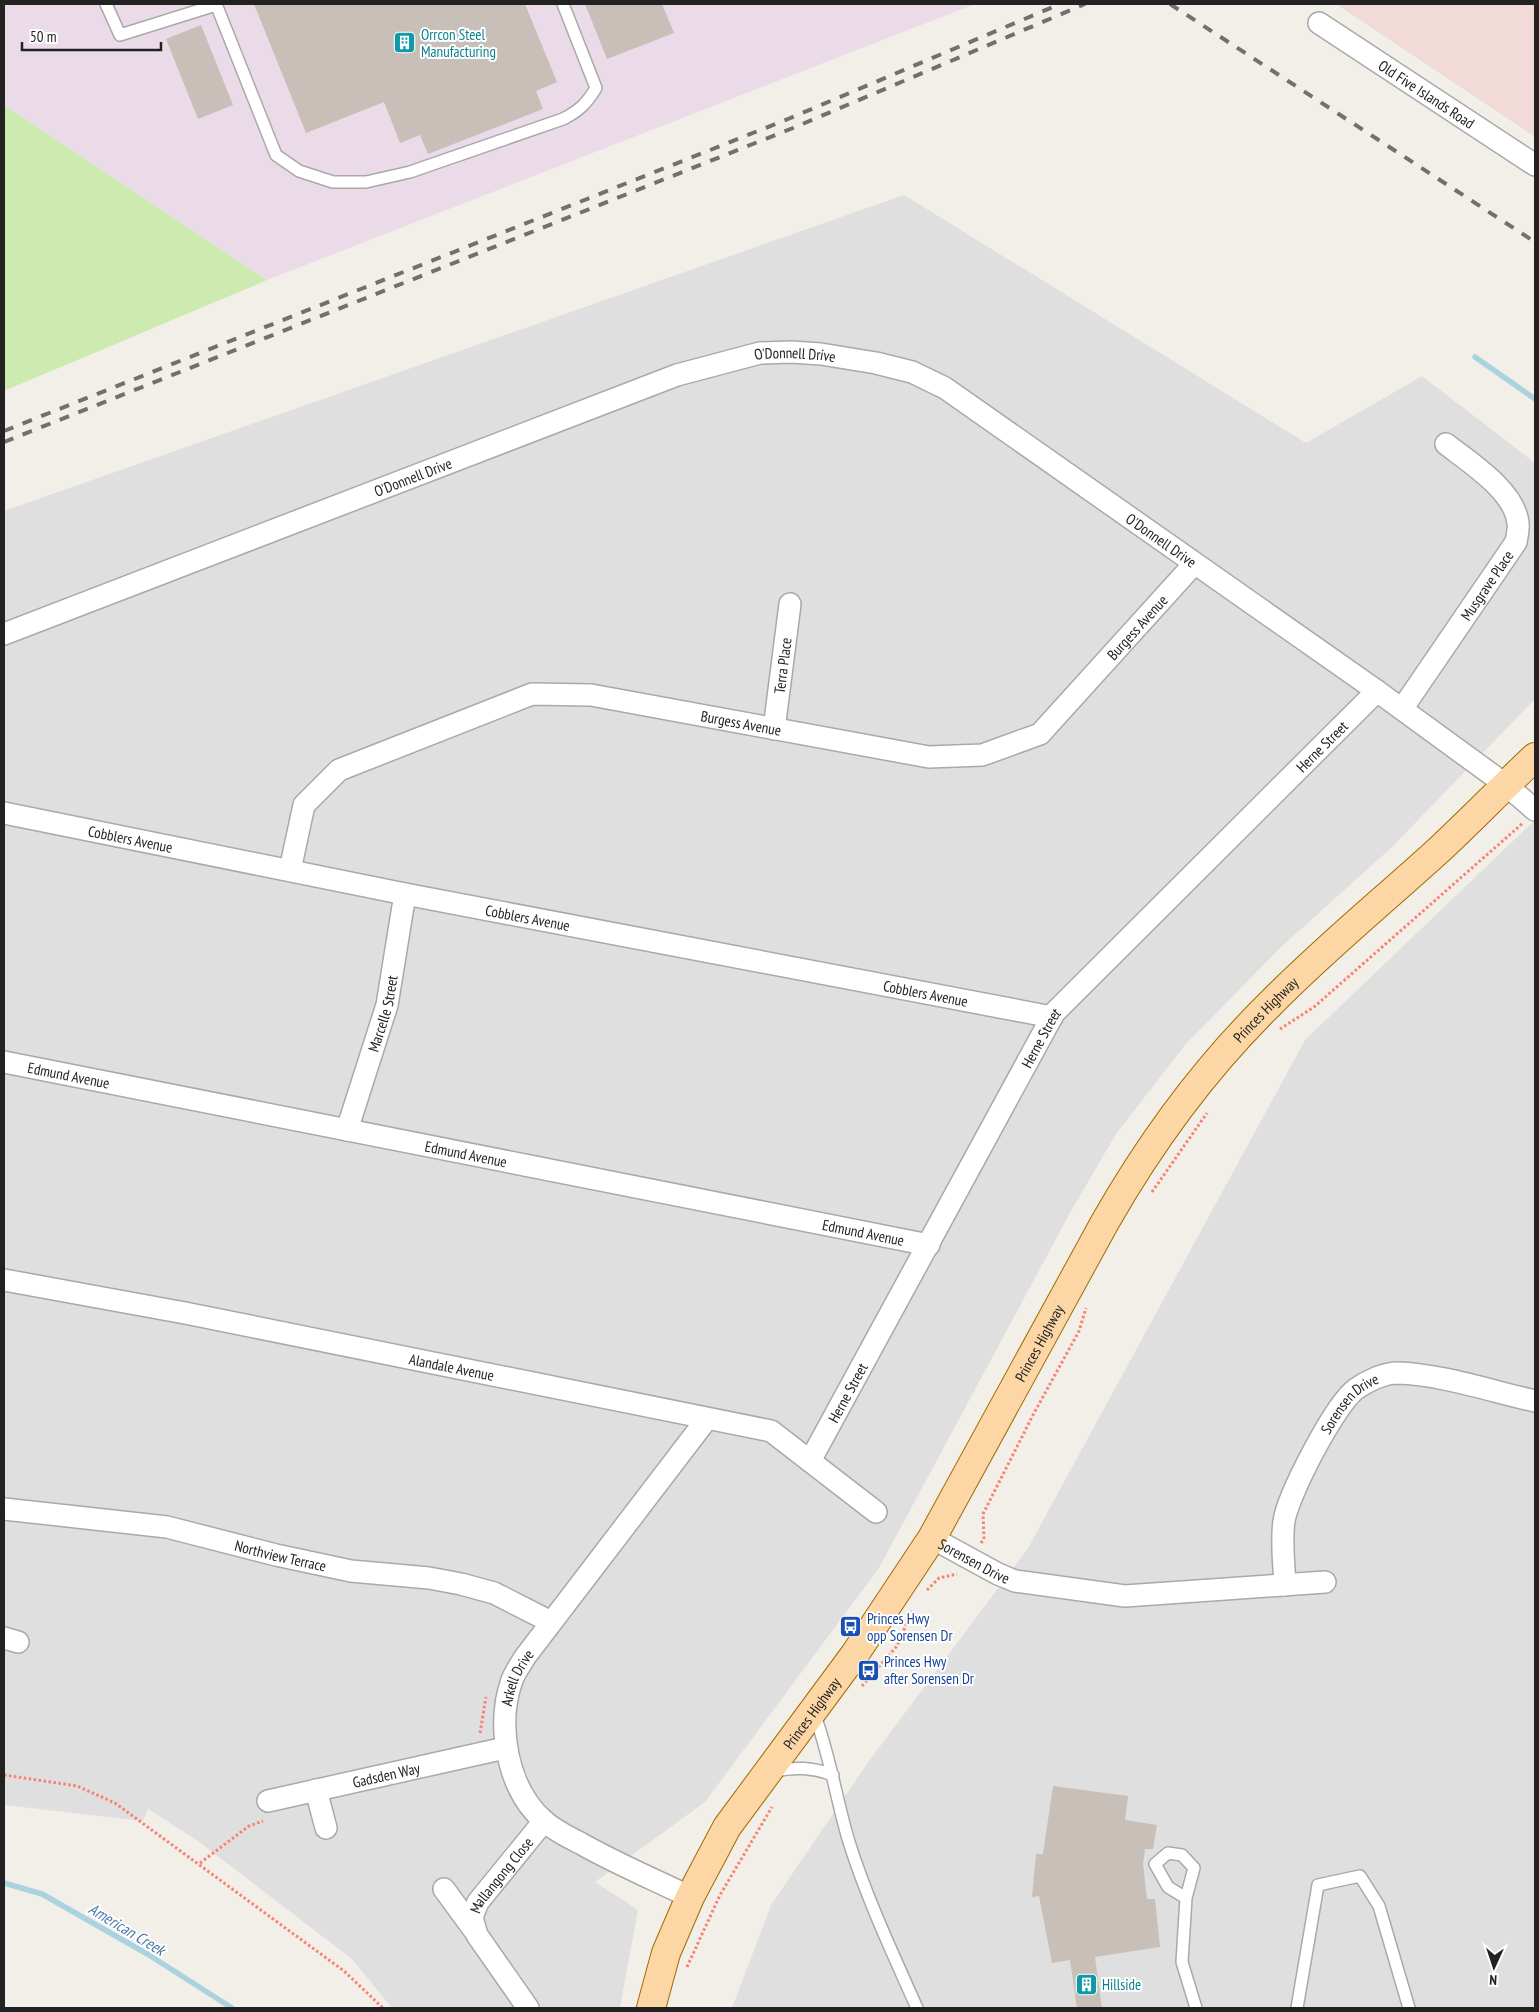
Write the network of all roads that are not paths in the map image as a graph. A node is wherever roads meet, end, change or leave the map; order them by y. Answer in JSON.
{"nodes":[{"id":1,"x":106,"y":4,"type":"edge"},
{"id":2,"x":216,"y":4,"type":"edge"},
{"id":3,"x":563,"y":4,"type":"edge"},
{"id":4,"x":1319,"y":23,"type":"dead end"},
{"id":5,"x":1535,"y":165,"type":"edge"},
{"id":6,"x":1446,"y":444,"type":"dead end"},
{"id":7,"x":1194,"y":564,"type":"junction"},
{"id":8,"x":790,"y":604,"type":"dead end"},
{"id":9,"x":4,"y":634,"type":"edge"},
{"id":10,"x":1377,"y":691,"type":"junction"},
{"id":11,"x":1402,"y":709,"type":"junction"},
{"id":12,"x":774,"y":729,"type":"junction"},
{"id":13,"x":1535,"y":757,"type":"edge"},
{"id":14,"x":1506,"y":785,"type":"junction"},
{"id":15,"x":4,"y":813,"type":"edge"},
{"id":16,"x":1532,"y":815,"type":"edge"},
{"id":17,"x":290,"y":870,"type":"junction"},
{"id":18,"x":405,"y":894,"type":"junction"},
{"id":19,"x":1052,"y":1017,"type":"junction"},
{"id":20,"x":4,"y":1062,"type":"edge"},
{"id":21,"x":347,"y":1130,"type":"junction"},
{"id":22,"x":929,"y":1245,"type":"junction"},
{"id":23,"x":4,"y":1280,"type":"edge"},
{"id":24,"x":1535,"y":1401,"type":"edge"},
{"id":25,"x":706,"y":1420,"type":"junction"},
{"id":26,"x":810,"y":1461,"type":"junction"},
{"id":27,"x":4,"y":1509,"type":"edge"},
{"id":28,"x":876,"y":1512,"type":"dead end"},
{"id":29,"x":932,"y":1538,"type":"junction"},
{"id":30,"x":1325,"y":1582,"type":"dead end"},
{"id":31,"x":1285,"y":1585,"type":"junction"},
{"id":32,"x":551,"y":1622,"type":"junction"},
{"id":33,"x":813,"y":1710,"type":"junction"},
{"id":34,"x":505,"y":1748,"type":"junction"},
{"id":35,"x":767,"y":1772,"type":"junction"},
{"id":36,"x":833,"y":1775,"type":"junction"},
{"id":37,"x":316,"y":1790,"type":"junction"},
{"id":38,"x":268,"y":1801,"type":"dead end"},
{"id":39,"x":544,"y":1821,"type":"junction"},
{"id":40,"x":326,"y":1828,"type":"dead end"},
{"id":41,"x":444,"y":1889,"type":"dead end"},
{"id":42,"x":690,"y":1897,"type":"junction"},
{"id":43,"x":1186,"y":1898,"type":"dead end"},
{"id":44,"x":474,"y":1930,"type":"junction"},
{"id":45,"x":528,"y":2008,"type":"edge"},
{"id":46,"x":651,"y":2008,"type":"edge"},
{"id":47,"x":917,"y":2008,"type":"edge"},
{"id":48,"x":1196,"y":2008,"type":"edge"},
{"id":49,"x":1297,"y":2008,"type":"edge"},
{"id":50,"x":1409,"y":2008,"type":"edge"}],
"edges":[{"from":1,"to":2,"type":"lane"},
{"from":2,"to":3,"type":"lane"},
{"from":4,"to":5,"type":"street","name":"Old Five Islands Road"},
{"from":6,"to":11,"type":"street","name":"Musgrave Place"},
{"from":7,"to":9,"type":"street","name":"O'Donnell Drive"},
{"from":7,"to":10,"type":"street","name":"O'Donnell Drive"},
{"from":7,"to":12,"type":"street","name":"Burgess Avenue"},
{"from":8,"to":12,"type":"street","name":"Terra Place"},
{"from":10,"to":11,"type":"street","name":"O'Donnell Drive"},
{"from":10,"to":19,"type":"street","name":"Herne Street"},
{"from":11,"to":14,"type":"street","name":"O'Donnell Drive"},
{"from":12,"to":17,"type":"street","name":"Burgess Avenue"},
{"from":13,"to":14,"type":"main road","name":"Princes Highway"},
{"from":14,"to":16,"type":"street","name":"O'Donnell Drive"},
{"from":14,"to":29,"type":"main road","name":"Princes Highway"},
{"from":15,"to":17,"type":"street","name":"Cobblers Avenue"},
{"from":17,"to":18,"type":"street","name":"Cobblers Avenue"},
{"from":18,"to":19,"type":"street","name":"Cobblers Avenue"},
{"from":18,"to":21,"type":"street","name":"Marcelle Street"},
{"from":19,"to":22,"type":"street","name":"Herne Street"},
{"from":20,"to":21,"type":"street","name":"Edmund Avenue"},
{"from":21,"to":22,"type":"street","name":"Edmund Avenue"},
{"from":22,"to":26,"type":"street","name":"Herne Street"},
{"from":23,"to":25,"type":"street","name":"Alandale Avenue"},
{"from":24,"to":31,"type":"street","name":"Sorensen Drive"},
{"from":25,"to":26,"type":"street","name":"Alandale Avenue"},
{"from":25,"to":32,"type":"street","name":"Arkell Drive"},
{"from":26,"to":28,"type":"street","name":"Alandale Avenue"},
{"from":27,"to":32,"type":"street","name":"Northview Terrace"},
{"from":29,"to":31,"type":"street","name":"Sorensen Drive"},
{"from":29,"to":33,"type":"main road","name":"Princes Highway"},
{"from":30,"to":31,"type":"street","name":"Sorensen Drive"},
{"from":32,"to":34,"type":"street","name":"Arkell Drive"},
{"from":33,"to":35,"type":"main road","name":"Princes Highway"},
{"from":33,"to":36,"type":"lane"},
{"from":34,"to":37,"type":"street","name":"Gadsden Way"},
{"from":34,"to":39,"type":"street","name":"Arkell Drive"},
{"from":35,"to":36,"type":"lane"},
{"from":35,"to":42,"type":"main road","name":"Princes Highway"},
{"from":36,"to":47,"type":"lane"},
{"from":37,"to":38,"type":"street","name":"Gadsden Way"},
{"from":37,"to":40,"type":"street"},
{"from":39,"to":42,"type":"street","name":"Arkell Drive"},
{"from":39,"to":44,"type":"street","name":"Mallangong Close"},
{"from":41,"to":44,"type":"street"},
{"from":42,"to":46,"type":"main road","name":"Princes Highway"},
{"from":43,"to":48,"type":"lane"},
{"from":44,"to":45,"type":"street","name":"Mallangong Close"},
{"from":49,"to":50,"type":"lane"}]}
